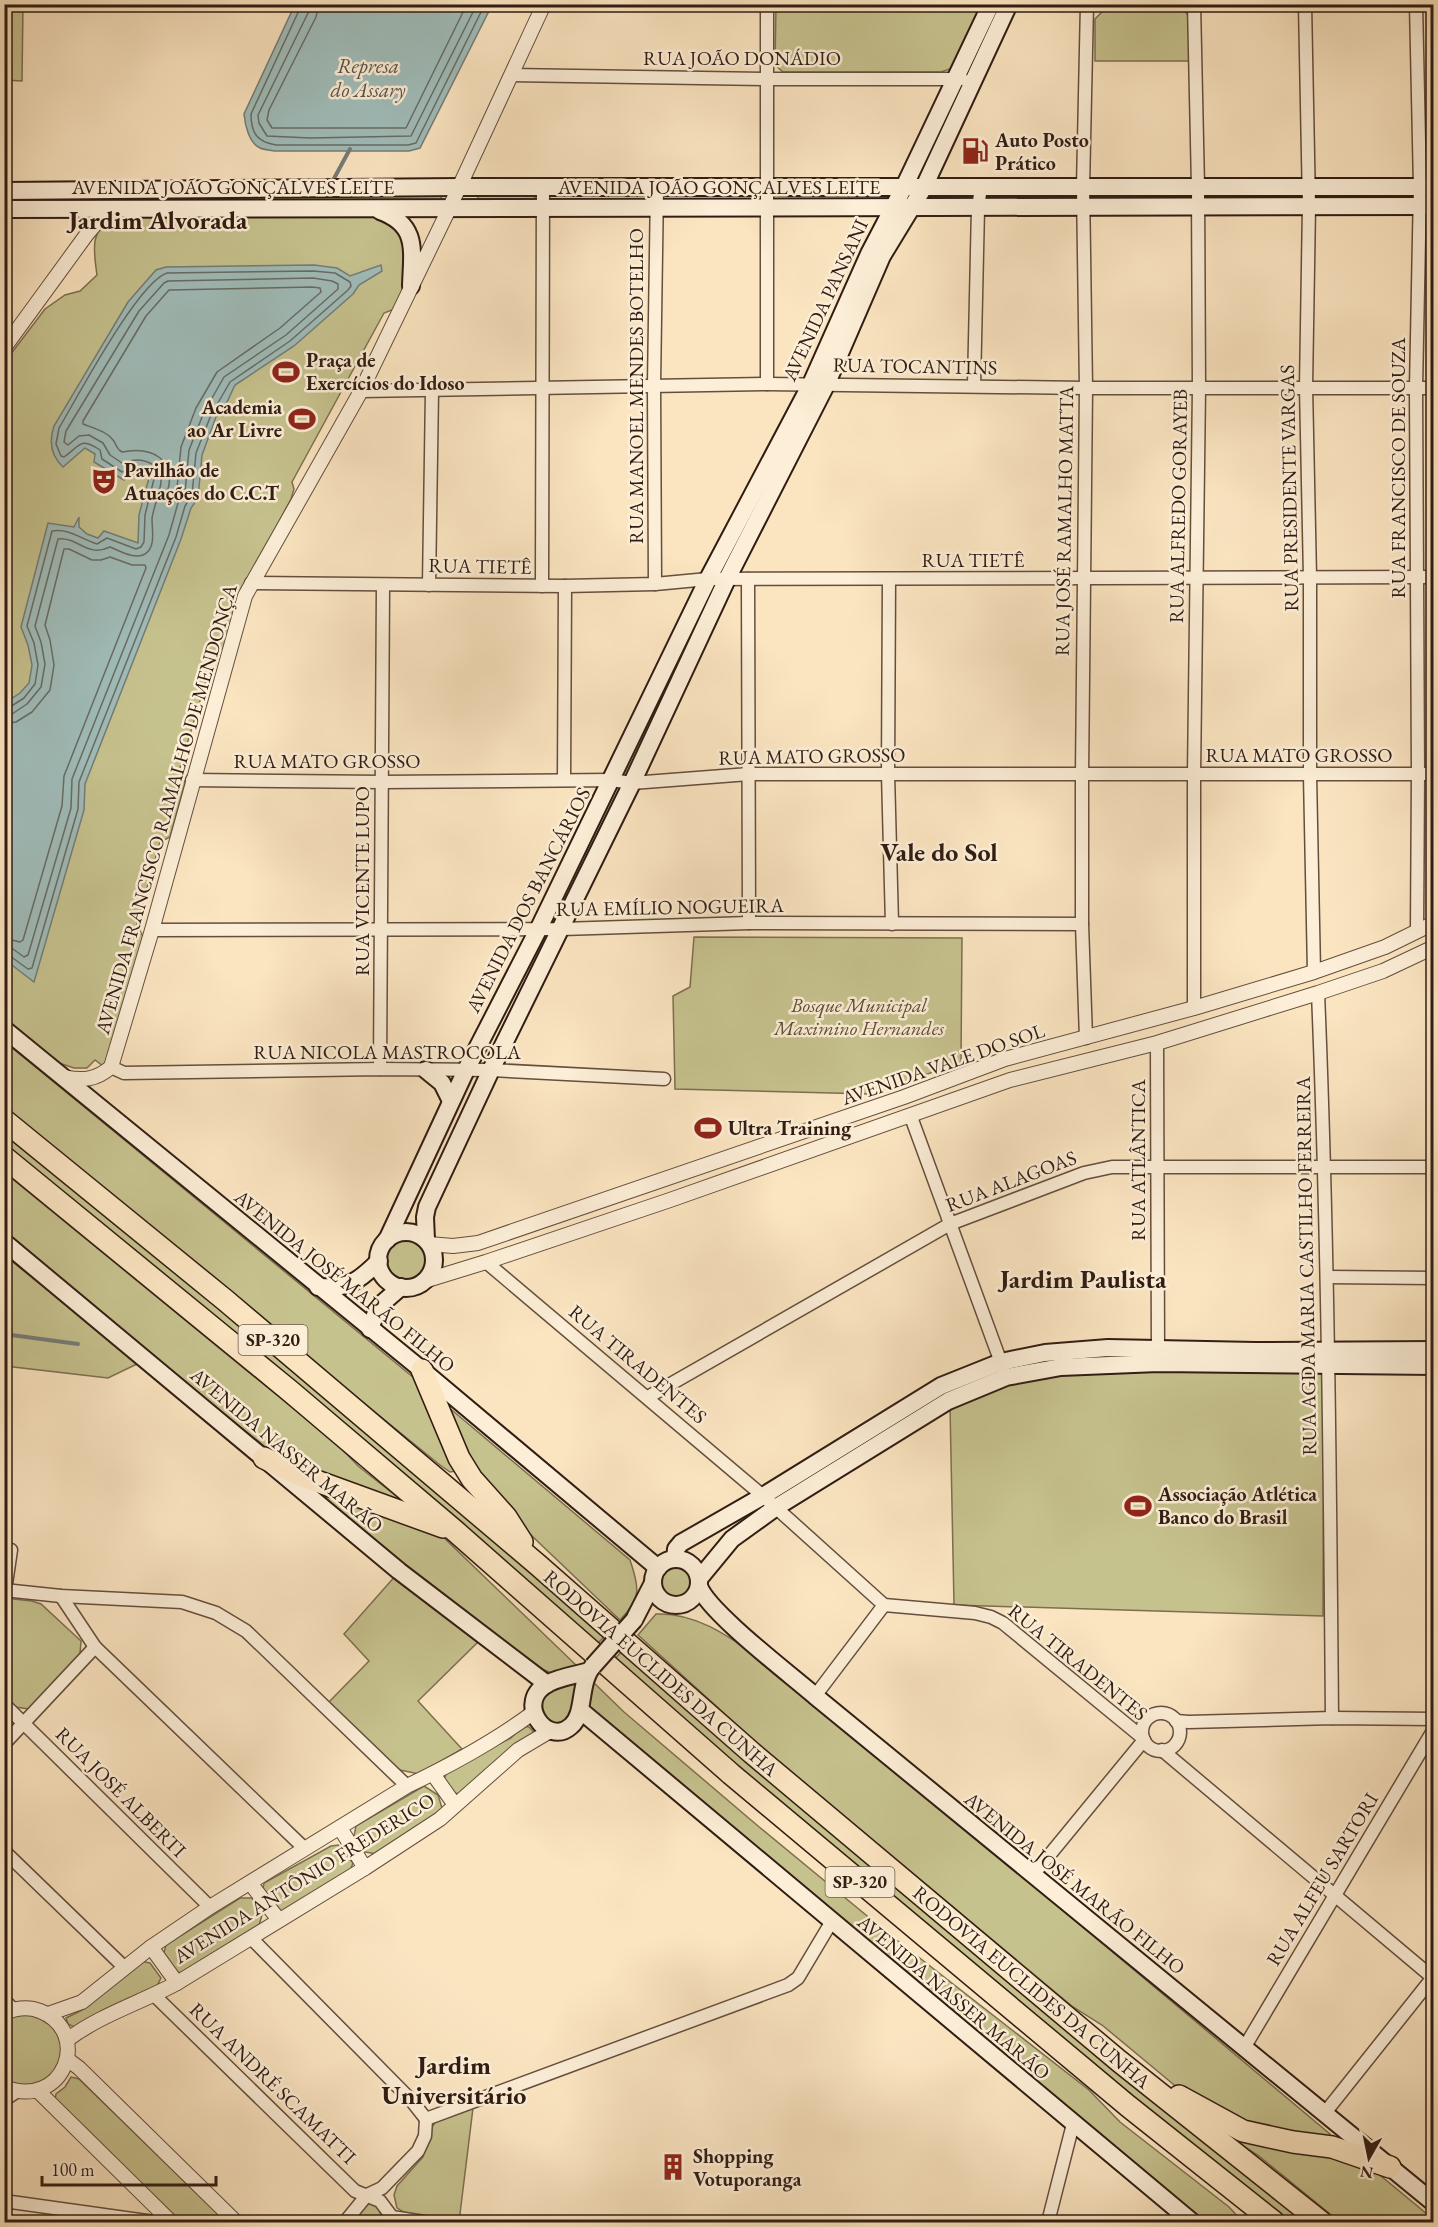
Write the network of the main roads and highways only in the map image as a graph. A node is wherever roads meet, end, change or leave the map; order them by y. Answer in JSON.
{"nodes":[{"id":1,"x":991,"y":4,"type":"edge"},
{"id":2,"x":1009,"y":4,"type":"edge"},
{"id":3,"x":591,"y":187,"type":"junction"},
{"id":4,"x":712,"y":187,"type":"junction"},
{"id":5,"x":827,"y":187,"type":"junction"},
{"id":6,"x":904,"y":187,"type":"junction"},
{"id":7,"x":924,"y":187,"type":"junction"},
{"id":8,"x":1031,"y":187,"type":"junction"},
{"id":9,"x":1142,"y":187,"type":"junction"},
{"id":10,"x":1253,"y":187,"type":"junction"},
{"id":11,"x":1364,"y":187,"type":"junction"},
{"id":12,"x":1427,"y":187,"type":"edge"},
{"id":13,"x":4,"y":191,"type":"edge"},
{"id":14,"x":1142,"y":206,"type":"junction"},
{"id":15,"x":1365,"y":206,"type":"junction"},
{"id":16,"x":1427,"y":206,"type":"edge"},
{"id":17,"x":1030,"y":207,"type":"junction"},
{"id":18,"x":1253,"y":207,"type":"junction"},
{"id":19,"x":373,"y":208,"type":"junction"},
{"id":20,"x":712,"y":208,"type":"junction"},
{"id":21,"x":824,"y":208,"type":"junction"},
{"id":22,"x":892,"y":208,"type":"junction"},
{"id":23,"x":911,"y":208,"type":"junction"},
{"id":24,"x":4,"y":209,"type":"edge"},
{"id":25,"x":591,"y":209,"type":"junction"},
{"id":26,"x":411,"y":286,"type":"road end"},
{"id":27,"x":819,"y":383,"type":"junction"},
{"id":28,"x":708,"y":579,"type":"joint"},
{"id":29,"x":728,"y":579,"type":"joint"},
{"id":30,"x":4,"y":1029,"type":"edge"},
{"id":31,"x":426,"y":1070,"type":"road end"},
{"id":32,"x":452,"y":1101,"type":"junction"},
{"id":33,"x":4,"y":1120,"type":"edge"},
{"id":34,"x":4,"y":1157,"type":"edge"},
{"id":35,"x":387,"y":1240,"type":"junction"},
{"id":36,"x":4,"y":1242,"type":"edge"},
{"id":37,"x":427,"y":1242,"type":"junction"},
{"id":38,"x":379,"y":1261,"type":"junction"},
{"id":39,"x":318,"y":1287,"type":"junction"},
{"id":40,"x":401,"y":1287,"type":"junction"},
{"id":41,"x":370,"y":1329,"type":"junction"},
{"id":42,"x":1434,"y":1350,"type":"edge"},
{"id":43,"x":1329,"y":1358,"type":"junction"},
{"id":44,"x":1434,"y":1366,"type":"edge"},
{"id":45,"x":422,"y":1370,"type":"junction"},
{"id":46,"x":264,"y":1458,"type":"junction"},
{"id":47,"x":769,"y":1502,"type":"junction"},
{"id":48,"x":455,"y":1531,"type":"junction"},
{"id":49,"x":675,"y":1559,"type":"junction"},
{"id":50,"x":538,"y":1565,"type":"junction"},
{"id":51,"x":655,"y":1576,"type":"junction"},
{"id":52,"x":699,"y":1582,"type":"junction"},
{"id":53,"x":676,"y":1605,"type":"junction"},
{"id":54,"x":636,"y":1619,"type":"junction"},
{"id":55,"x":591,"y":1669,"type":"junction"},
{"id":56,"x":548,"y":1684,"type":"junction"},
{"id":57,"x":580,"y":1710,"type":"junction"},
{"id":58,"x":1119,"y":2061,"type":"junction"},
{"id":59,"x":1390,"y":2168,"type":"junction"},
{"id":60,"x":1222,"y":2181,"type":"junction"},
{"id":61,"x":1434,"y":2203,"type":"edge"},
{"id":62,"x":1192,"y":2223,"type":"edge"},
{"id":63,"x":1251,"y":2223,"type":"edge"},
{"id":64,"x":1274,"y":2223,"type":"edge"},
{"id":65,"x":1321,"y":2223,"type":"edge"}],
"edges":[{"from":1,"to":6,"type":"main road","name":"AVENIDA PANSANI"},
{"from":2,"to":7,"type":"main road","name":"AVENIDA PANSANI"},
{"from":3,"to":4,"type":"main road","name":"AVENIDA JOÃO GONÇALVES LEITE"},
{"from":3,"to":13,"type":"main road","name":"AVENIDA JOÃO GONÇALVES LEITE"},
{"from":3,"to":25,"type":"main road"},
{"from":4,"to":5,"type":"main road","name":"AVENIDA JOÃO GONÇALVES LEITE"},
{"from":4,"to":20,"type":"main road"},
{"from":5,"to":6,"type":"main road","name":"AVENIDA JOÃO GONÇALVES LEITE"},
{"from":5,"to":21,"type":"main road"},
{"from":6,"to":7,"type":"main road","name":"AVENIDA JOÃO GONÇALVES LEITE"},
{"from":6,"to":22,"type":"main road","name":"AVENIDA PANSANI"},
{"from":7,"to":8,"type":"main road","name":"AVENIDA JOÃO GONÇALVES LEITE"},
{"from":7,"to":23,"type":"main road","name":"AVENIDA PANSANI"},
{"from":8,"to":9,"type":"main road","name":"AVENIDA JOÃO GONÇALVES LEITE"},
{"from":8,"to":17,"type":"main road"},
{"from":9,"to":10,"type":"main road","name":"AVENIDA JOÃO GONÇALVES LEITE"},
{"from":9,"to":14,"type":"main road"},
{"from":10,"to":11,"type":"main road","name":"AVENIDA JOÃO GONÇALVES LEITE"},
{"from":10,"to":18,"type":"main road"},
{"from":11,"to":12,"type":"main road","name":"AVENIDA JOÃO GONÇALVES LEITE"},
{"from":11,"to":15,"type":"main road"},
{"from":14,"to":17,"type":"main road","name":"AVENIDA JOÃO GONÇALVES LEITE"},
{"from":14,"to":18,"type":"main road","name":"AVENIDA JOÃO GONÇALVES LEITE"},
{"from":15,"to":16,"type":"main road","name":"AVENIDA JOÃO GONÇALVES LEITE"},
{"from":15,"to":18,"type":"main road","name":"AVENIDA JOÃO GONÇALVES LEITE"},
{"from":17,"to":23,"type":"main road","name":"AVENIDA JOÃO GONÇALVES LEITE"},
{"from":19,"to":24,"type":"main road","name":"AVENIDA JOÃO GONÇALVES LEITE"},
{"from":19,"to":25,"type":"main road","name":"AVENIDA JOÃO GONÇALVES LEITE"},
{"from":19,"to":26,"type":"main road"},
{"from":20,"to":21,"type":"main road","name":"AVENIDA JOÃO GONÇALVES LEITE"},
{"from":20,"to":25,"type":"main road","name":"AVENIDA JOÃO GONÇALVES LEITE"},
{"from":21,"to":22,"type":"main road","name":"AVENIDA JOÃO GONÇALVES LEITE"},
{"from":22,"to":23,"type":"main road","name":"AVENIDA JOÃO GONÇALVES LEITE"},
{"from":22,"to":27,"type":"main road","name":"AVENIDA PANSANI"},
{"from":23,"to":27,"type":"main road","name":"AVENIDA PANSANI"},
{"from":27,"to":28,"type":"main road","name":"AVENIDA PANSANI"},
{"from":27,"to":29,"type":"main road","name":"AVENIDA PANSANI"},
{"from":28,"to":32,"type":"main road","name":"AVENIDA DOS BANCÁRIOS"},
{"from":29,"to":37,"type":"main road","name":"AVENIDA DOS BANCÁRIOS"},
{"from":30,"to":39,"type":"main road","name":"AVENIDA JOSÉ MARÃO FILHO"},
{"from":31,"to":32,"type":"main road"},
{"from":32,"to":35,"type":"main road","name":"AVENIDA DOS BANCÁRIOS"},
{"from":33,"to":50,"type":"highway","name":"RODOVIA EUCLIDES DA CUNHA","number":"SP-320"},
{"from":34,"to":48,"type":"highway","name":"RODOVIA EUCLIDES DA CUNHA","number":"SP-320"},
{"from":35,"to":37,"type":"main road"},
{"from":35,"to":38,"type":"main road"},
{"from":36,"to":46,"type":"main road","name":"AVENIDA NASSER MARÃO"},
{"from":37,"to":40,"type":"main road"},
{"from":38,"to":39,"type":"main road"},
{"from":38,"to":40,"type":"main road"},
{"from":39,"to":41,"type":"main road","name":"AVENIDA JOSÉ MARÃO FILHO"},
{"from":40,"to":41,"type":"main road"},
{"from":41,"to":45,"type":"main road","name":"AVENIDA JOSÉ MARÃO FILHO"},
{"from":42,"to":43,"type":"main road"},
{"from":43,"to":44,"type":"main road"},
{"from":43,"to":47,"type":"main road"},
{"from":45,"to":50,"type":"highway"},
{"from":45,"to":51,"type":"main road","name":"AVENIDA JOSÉ MARÃO FILHO"},
{"from":46,"to":48,"type":"highway"},
{"from":46,"to":56,"type":"main road","name":"AVENIDA NASSER MARÃO"},
{"from":47,"to":49,"type":"main road"},
{"from":47,"to":52,"type":"main road"},
{"from":48,"to":60,"type":"highway","name":"RODOVIA EUCLIDES DA CUNHA","number":"SP-320"},
{"from":49,"to":51,"type":"main road"},
{"from":49,"to":52,"type":"main road"},
{"from":50,"to":58,"type":"highway","name":"RODOVIA EUCLIDES DA CUNHA","number":"SP-320"},
{"from":51,"to":53,"type":"main road"},
{"from":51,"to":54,"type":"main road"},
{"from":52,"to":53,"type":"main road"},
{"from":52,"to":59,"type":"main road","name":"AVENIDA JOSÉ MARÃO FILHO"},
{"from":53,"to":54,"type":"main road"},
{"from":54,"to":55,"type":"main road","bridge":true},
{"from":55,"to":56,"type":"main road"},
{"from":55,"to":57,"type":"main road"},
{"from":56,"to":57,"type":"main road","name":"AVENIDA ANTÔNIO FREDERICO"},
{"from":57,"to":62,"type":"main road","name":"AVENIDA NASSER MARÃO"},
{"from":58,"to":59,"type":"highway"},
{"from":58,"to":65,"type":"highway","name":"RODOVIA EUCLIDES DA CUNHA","number":"SP-320"},
{"from":59,"to":61,"type":"main road","name":"AVENIDA JOSÉ MARÃO FILHO"},
{"from":60,"to":63,"type":"highway"},
{"from":60,"to":64,"type":"highway","name":"RODOVIA EUCLIDES DA CUNHA","number":"SP-320"}]}
